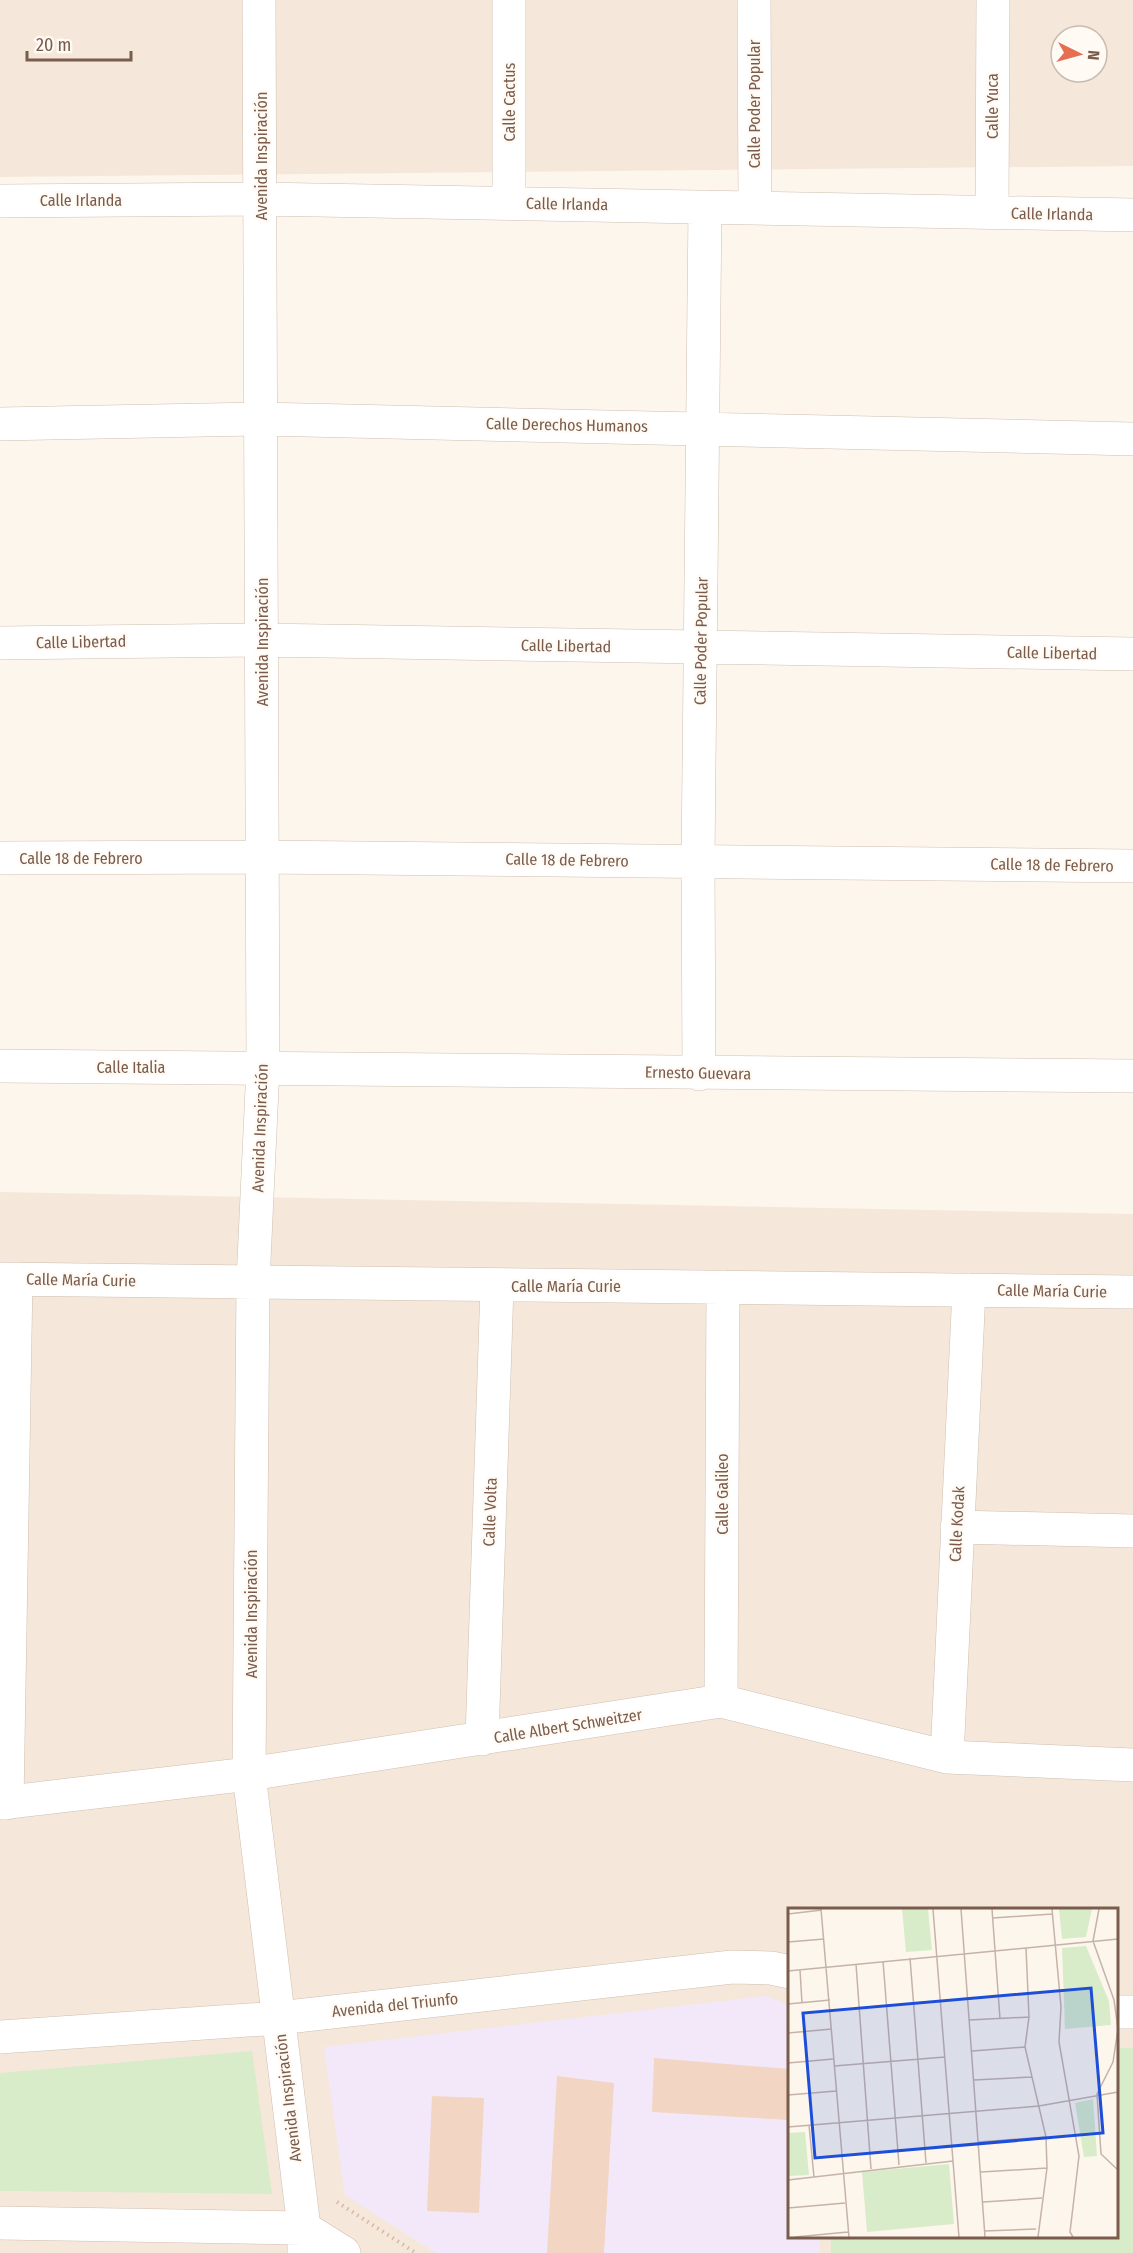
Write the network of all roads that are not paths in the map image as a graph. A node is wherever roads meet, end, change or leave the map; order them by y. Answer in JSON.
{"nodes":[{"id":1,"x":259,"y":0,"type":"edge"},
{"id":2,"x":509,"y":0,"type":"edge"},
{"id":3,"x":754,"y":0,"type":"edge"},
{"id":4,"x":993,"y":0,"type":"edge"},
{"id":5,"x":261,"y":199,"type":"junction"},
{"id":6,"x":0,"y":201,"type":"edge"},
{"id":7,"x":509,"y":203,"type":"junction"},
{"id":8,"x":705,"y":207,"type":"junction"},
{"id":9,"x":754,"y":207,"type":"junction"},
{"id":10,"x":992,"y":213,"type":"junction"},
{"id":11,"x":1133,"y":216,"type":"edge"},
{"id":12,"x":261,"y":419,"type":"junction"},
{"id":13,"x":0,"y":424,"type":"edge"},
{"id":14,"x":702,"y":427,"type":"junction"},
{"id":15,"x":1133,"y":439,"type":"edge"},
{"id":16,"x":262,"y":640,"type":"junction"},
{"id":17,"x":0,"y":643,"type":"edge"},
{"id":18,"x":701,"y":648,"type":"junction"},
{"id":19,"x":1133,"y":654,"type":"edge"},
{"id":20,"x":262,"y":857,"type":"junction"},
{"id":21,"x":0,"y":858,"type":"edge"},
{"id":22,"x":698,"y":861,"type":"junction"},
{"id":23,"x":1133,"y":866,"type":"edge"},
{"id":24,"x":0,"y":1066,"type":"edge"},
{"id":25,"x":263,"y":1067,"type":"junction"},
{"id":26,"x":699,"y":1074,"type":"junction"},
{"id":27,"x":1133,"y":1076,"type":"edge"},
{"id":28,"x":8,"y":1279,"type":"edge"},
{"id":29,"x":253,"y":1282,"type":"junction"},
{"id":30,"x":497,"y":1286,"type":"junction"},
{"id":31,"x":723,"y":1287,"type":"junction"},
{"id":32,"x":969,"y":1290,"type":"junction"},
{"id":33,"x":1133,"y":1292,"type":"edge"},
{"id":34,"x":957,"y":1527,"type":"junction"},
{"id":35,"x":1133,"y":1531,"type":"edge"},
{"id":36,"x":721,"y":1701,"type":"junction"},
{"id":37,"x":482,"y":1739,"type":"junction"},
{"id":38,"x":948,"y":1757,"type":"junction"},
{"id":39,"x":1133,"y":1765,"type":"edge"},
{"id":40,"x":249,"y":1774,"type":"junction"},
{"id":41,"x":3,"y":1803,"type":"edge"},
{"id":42,"x":788,"y":1972,"type":"edge"},
{"id":43,"x":279,"y":2018,"type":"junction"},
{"id":44,"x":0,"y":2037,"type":"edge"},
{"id":45,"x":0,"y":2223,"type":"edge"},
{"id":46,"x":304,"y":2241,"type":"edge"},
{"id":47,"x":344,"y":2253,"type":"edge"}],
"edges":[{"from":1,"to":5,"type":"street","name":"Avenida Inspiración"},
{"from":2,"to":7,"type":"street","name":"Calle Cactus"},
{"from":3,"to":9,"type":"street","name":"Calle Poder Popular"},
{"from":4,"to":10,"type":"street","name":"Calle Yuca"},
{"from":5,"to":6,"type":"street","name":"Calle Irlanda"},
{"from":5,"to":7,"type":"street","name":"Calle Irlanda"},
{"from":5,"to":12,"type":"street","name":"Avenida Inspiración"},
{"from":7,"to":8,"type":"street","name":"Calle Irlanda"},
{"from":8,"to":9,"type":"street","name":"Calle Irlanda"},
{"from":8,"to":14,"type":"street","name":"Calle Poder Popular"},
{"from":9,"to":10,"type":"street","name":"Calle Irlanda"},
{"from":10,"to":11,"type":"street","name":"Calle Irlanda"},
{"from":12,"to":13,"type":"street","name":"Calle Derechos Humanos"},
{"from":12,"to":14,"type":"street","name":"Calle Derechos Humanos"},
{"from":12,"to":16,"type":"street","name":"Avenida Inspiración"},
{"from":14,"to":15,"type":"street","name":"Calle Derechos Humanos"},
{"from":14,"to":18,"type":"street","name":"Calle Poder Popular"},
{"from":16,"to":17,"type":"street","name":"Calle Libertad"},
{"from":16,"to":18,"type":"street","name":"Calle Libertad"},
{"from":16,"to":20,"type":"street","name":"Avenida Inspiración"},
{"from":18,"to":19,"type":"street","name":"Calle Libertad"},
{"from":18,"to":22,"type":"street","name":"Calle Poder Popular"},
{"from":20,"to":21,"type":"street","name":"Calle 18 de Febrero"},
{"from":20,"to":22,"type":"street","name":"Calle 18 de Febrero"},
{"from":20,"to":25,"type":"street","name":"Avenida Inspiración"},
{"from":22,"to":23,"type":"street","name":"Calle 18 de Febrero"},
{"from":22,"to":26,"type":"street","name":"Calle Poder Popular"},
{"from":24,"to":25,"type":"street","name":"Calle Italia"},
{"from":25,"to":26,"type":"street","name":"Ernesto Guevara"},
{"from":25,"to":29,"type":"street","name":"Avenida Inspiración"},
{"from":26,"to":27,"type":"street","name":"Ernesto Guevara"},
{"from":28,"to":29,"type":"street","name":"Calle María Curie"},
{"from":28,"to":41,"type":"street"},
{"from":29,"to":30,"type":"street","name":"Calle María Curie"},
{"from":29,"to":40,"type":"street","name":"Avenida Inspiración"},
{"from":30,"to":31,"type":"street","name":"Calle María Curie"},
{"from":30,"to":37,"type":"street","name":"Calle Volta"},
{"from":31,"to":32,"type":"street","name":"Calle María Curie"},
{"from":31,"to":36,"type":"street","name":"Calle Galileo"},
{"from":32,"to":33,"type":"street","name":"Calle María Curie"},
{"from":32,"to":34,"type":"street","name":"Calle Kodak"},
{"from":34,"to":35,"type":"street"},
{"from":34,"to":38,"type":"street","name":"Calle Kodak"},
{"from":36,"to":37,"type":"street","name":"Calle Albert Schweitzer"},
{"from":36,"to":38,"type":"street","name":"Calle Albert Schweitzer"},
{"from":37,"to":40,"type":"street","name":"Calle Albert Schweitzer"},
{"from":38,"to":39,"type":"street","name":"Calle Albert Schweitzer"},
{"from":40,"to":41,"type":"street","name":"Calle Albert Schweitzer"},
{"from":40,"to":43,"type":"street","name":"Avenida Inspiración"},
{"from":42,"to":43,"type":"street","name":"Avenida del Triunfo"},
{"from":43,"to":44,"type":"street","name":"Avenida del Triunfo"},
{"from":43,"to":46,"type":"street","name":"Avenida Inspiración"},
{"from":45,"to":46,"type":"street"},
{"from":46,"to":47,"type":"street"}]}
